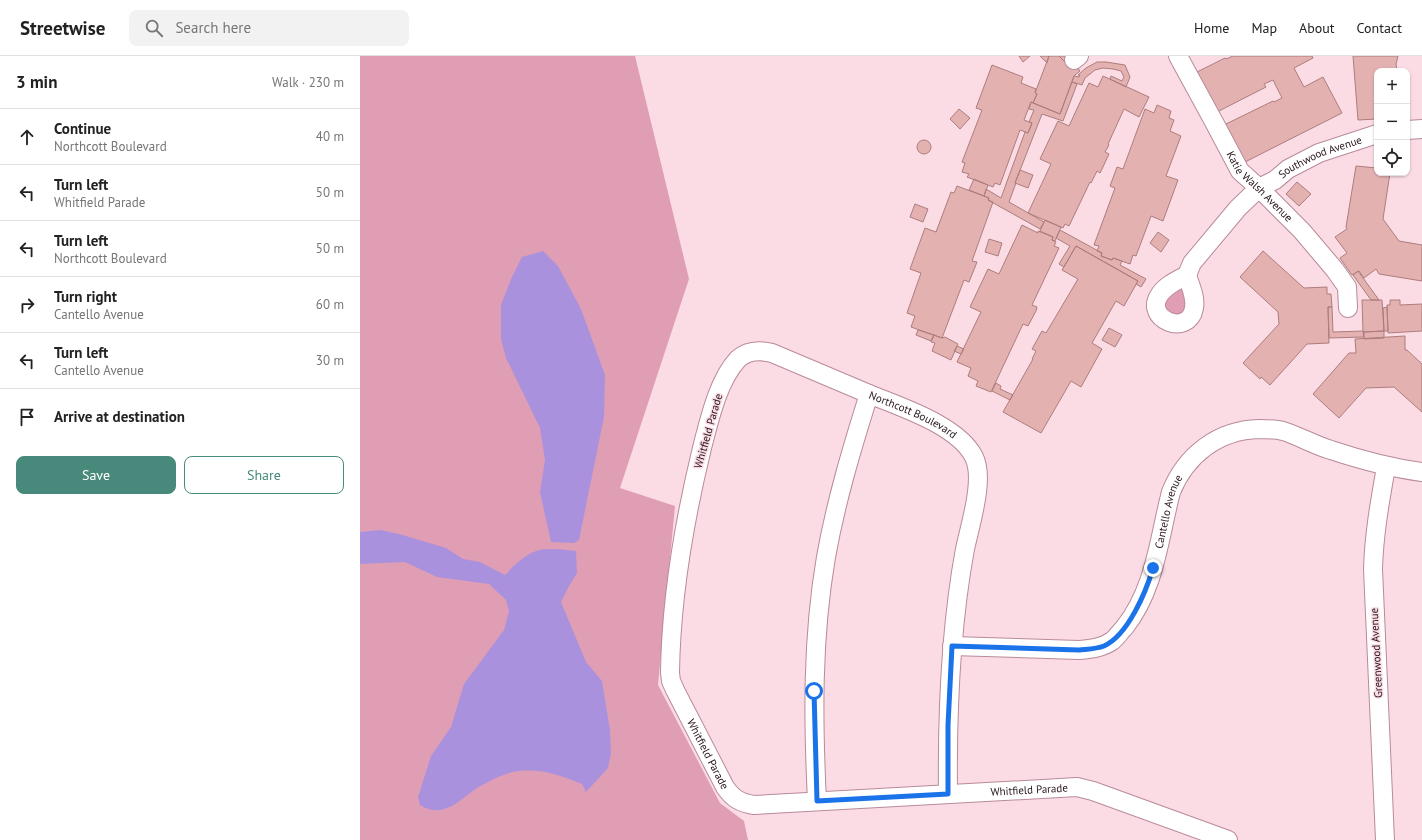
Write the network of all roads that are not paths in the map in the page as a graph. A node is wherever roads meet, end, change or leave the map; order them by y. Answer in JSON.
{"nodes":[{"id":1,"x":1178,"y":56,"type":"edge"},
{"id":2,"x":1422,"y":129,"type":"edge"},
{"id":3,"x":1410,"y":130,"type":"edge"},
{"id":4,"x":1374,"y":135,"type":"edge"},
{"id":5,"x":1259,"y":188,"type":"junction"},
{"id":6,"x":1188,"y":275,"type":"dead end"},
{"id":7,"x":1348,"y":308,"type":"dead end"},
{"id":8,"x":869,"y":394,"type":"junction"},
{"id":9,"x":1386,"y":467,"type":"junction"},
{"id":10,"x":1422,"y":472,"type":"edge"},
{"id":11,"x":952,"y":646,"type":"junction"},
{"id":12,"x":948,"y":794,"type":"junction"},
{"id":13,"x":817,"y":801,"type":"junction"},
{"id":14,"x":1228,"y":840,"type":"edge"},
{"id":15,"x":1385,"y":840,"type":"edge"}],
"edges":[{"from":1,"to":5,"type":"street","name":"Katie Walsh Avenue"},
{"from":2,"to":3,"type":"street"},
{"from":4,"to":5,"type":"street","name":"Southwood Avenue"},
{"from":5,"to":6,"type":"street","name":"Southwood Avenue"},
{"from":5,"to":7,"type":"street","name":"Katie Walsh Avenue"},
{"from":8,"to":11,"type":"street","name":"Northcott Boulevard"},
{"from":8,"to":13,"type":"street","name":"Northcott Boulevard"},
{"from":8,"to":13,"type":"street","name":"Whitfield Parade"},
{"from":9,"to":10,"type":"street","name":"Cantello Avenue"},
{"from":9,"to":11,"type":"street","name":"Cantello Avenue"},
{"from":9,"to":15,"type":"street","name":"Greenwood Avenue"},
{"from":11,"to":12,"type":"street","name":"Northcott Boulevard"},
{"from":12,"to":13,"type":"street","name":"Whitfield Parade"},
{"from":12,"to":14,"type":"street","name":"Whitfield Parade"}]}
